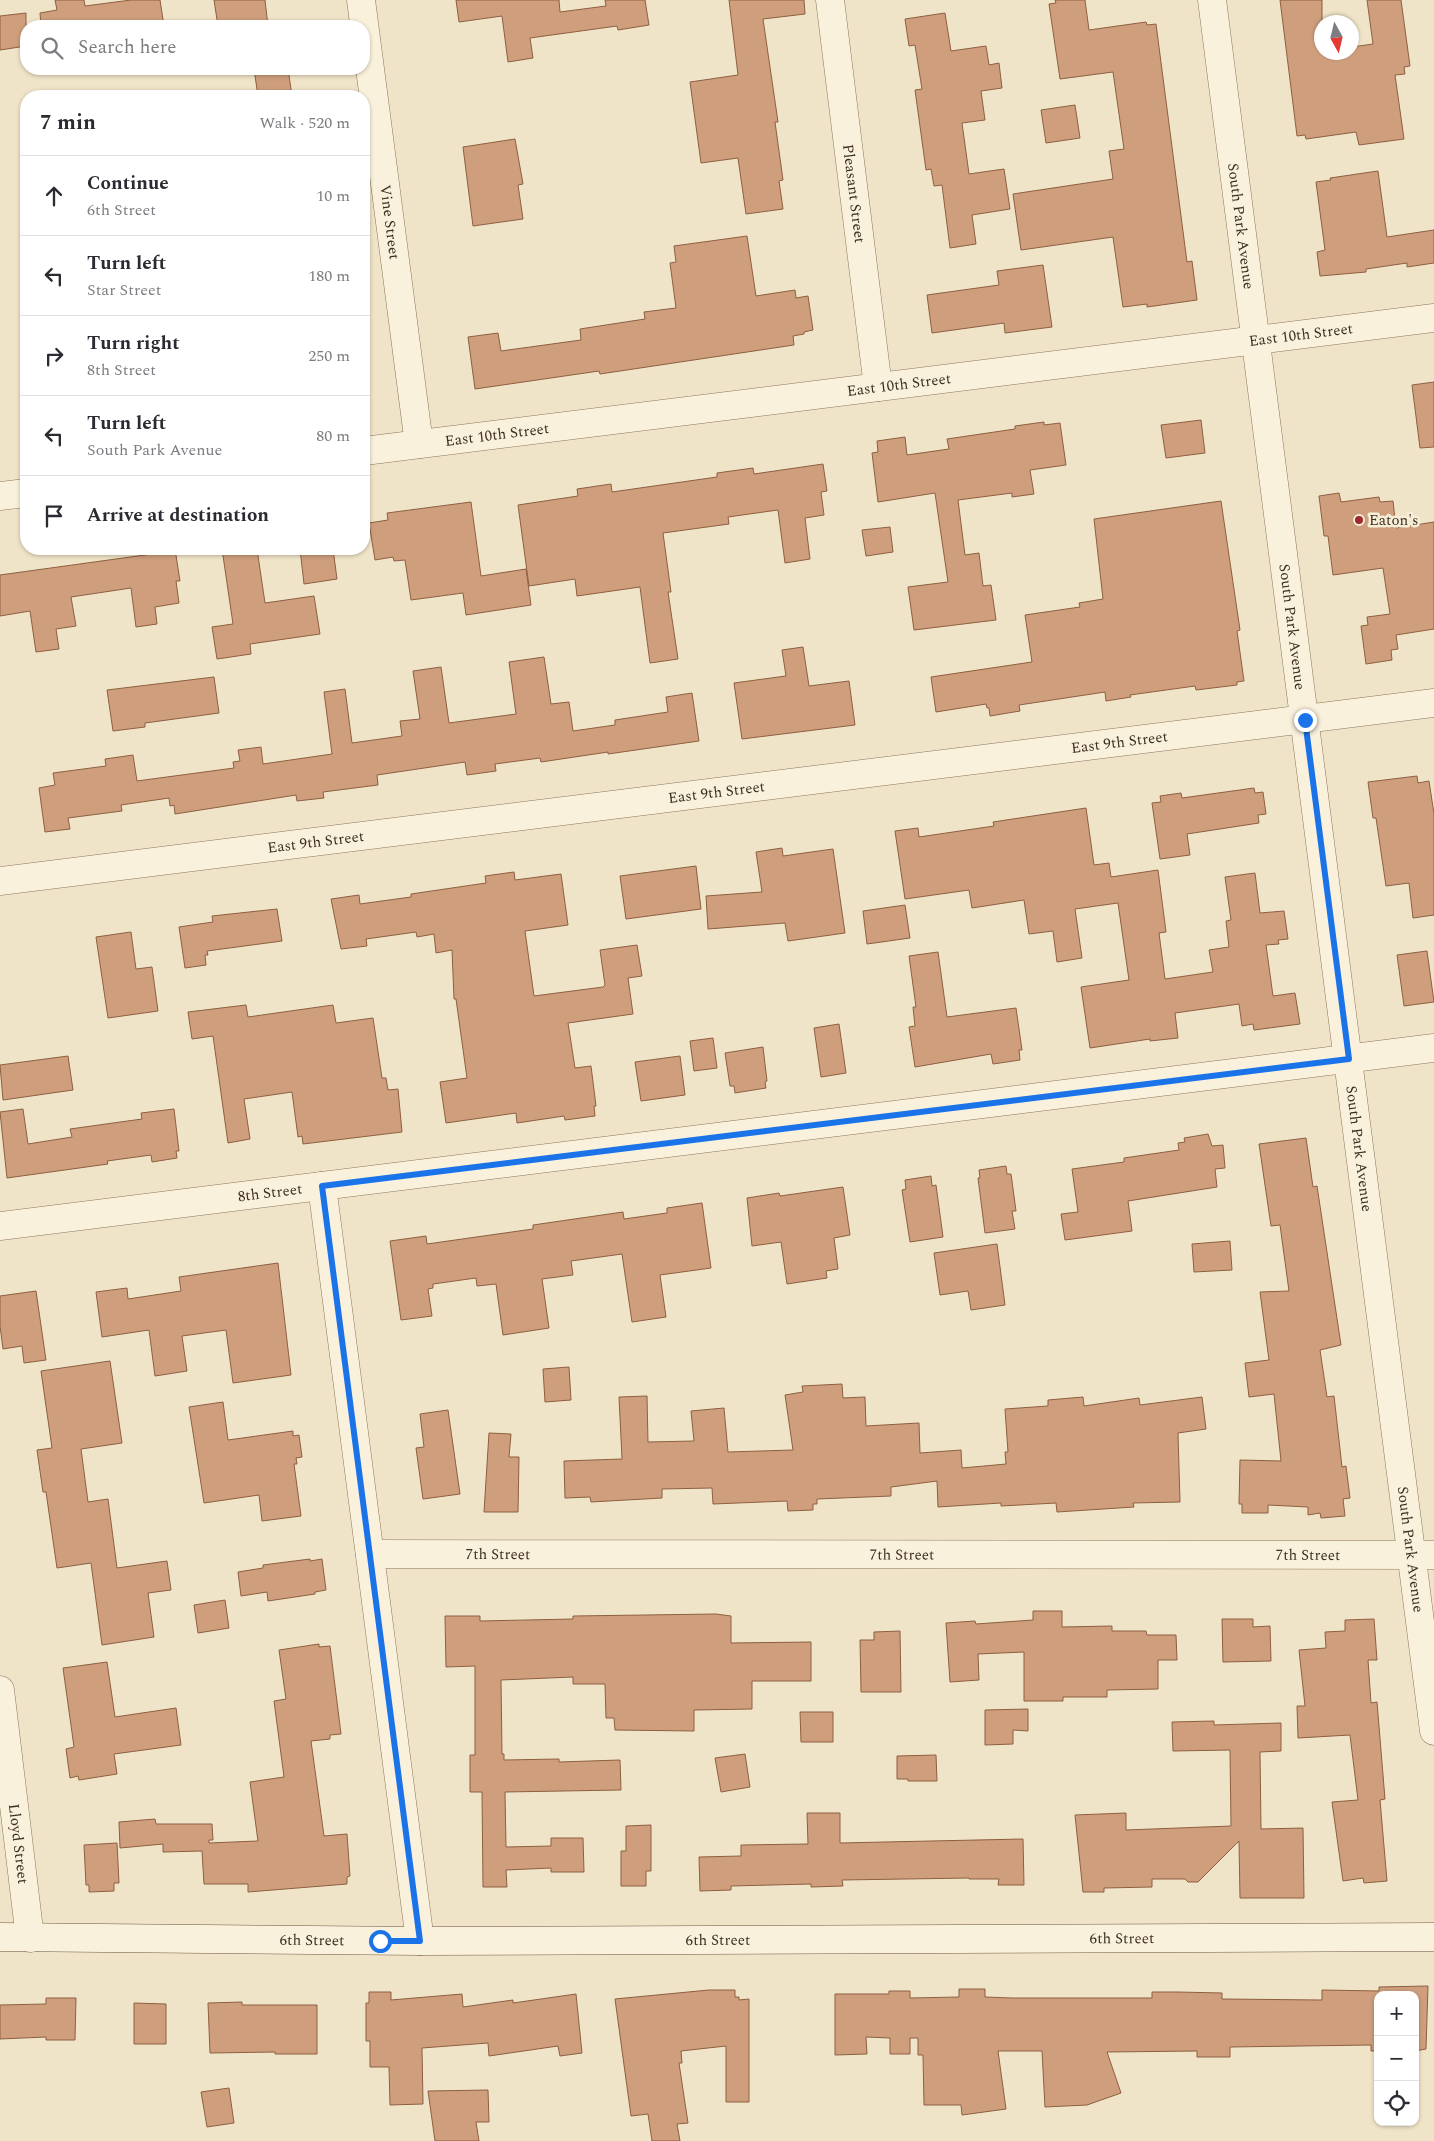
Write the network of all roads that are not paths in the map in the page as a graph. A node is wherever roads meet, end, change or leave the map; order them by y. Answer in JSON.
{"nodes":[{"id":1,"x":361,"y":0,"type":"edge"},
{"id":2,"x":830,"y":0,"type":"edge"},
{"id":3,"x":1212,"y":0,"type":"edge"},
{"id":4,"x":364,"y":20,"type":"edge"},
{"id":5,"x":370,"y":69,"type":"edge"},
{"id":6,"x":1434,"y":318,"type":"edge"},
{"id":7,"x":1256,"y":341,"type":"junction"},
{"id":8,"x":878,"y":387,"type":"junction"},
{"id":9,"x":419,"y":444,"type":"junction"},
{"id":10,"x":370,"y":450,"type":"edge"},
{"id":11,"x":20,"y":494,"type":"edge"},
{"id":12,"x":0,"y":496,"type":"edge"},
{"id":13,"x":1434,"y":703,"type":"edge"},
{"id":14,"x":1305,"y":720,"type":"junction"},
{"id":15,"x":0,"y":881,"type":"edge"},
{"id":16,"x":1434,"y":1048,"type":"edge"},
{"id":17,"x":1349,"y":1059,"type":"junction"},
{"id":18,"x":322,"y":1186,"type":"junction"},
{"id":19,"x":0,"y":1226,"type":"edge"},
{"id":20,"x":370,"y":1554,"type":"junction"},
{"id":21,"x":1424,"y":1556,"type":"edge"},
{"id":22,"x":0,"y":1690,"type":"edge"},
{"id":23,"x":1434,"y":1731,"type":"edge"},
{"id":24,"x":0,"y":1937,"type":"edge"},
{"id":25,"x":1434,"y":1937,"type":"edge"},
{"id":26,"x":30,"y":1938,"type":"junction"},
{"id":27,"x":420,"y":1941,"type":"junction"}],
"edges":[{"from":1,"to":4,"type":"street","name":"Vine Street"},
{"from":2,"to":8,"type":"street","name":"Pleasant Street"},
{"from":3,"to":7,"type":"street","name":"South Park Avenue"},
{"from":5,"to":9,"type":"street","name":"Vine Street"},
{"from":6,"to":7,"type":"street","name":"East 10th Street"},
{"from":7,"to":8,"type":"street","name":"East 10th Street"},
{"from":7,"to":14,"type":"street","name":"South Park Avenue"},
{"from":8,"to":9,"type":"street","name":"East 10th Street"},
{"from":9,"to":10,"type":"street","name":"East 10th Street"},
{"from":11,"to":12,"type":"street"},
{"from":13,"to":14,"type":"street","name":"East 9th Street"},
{"from":14,"to":15,"type":"street","name":"East 9th Street"},
{"from":14,"to":17,"type":"street","name":"South Park Avenue"},
{"from":16,"to":17,"type":"street","name":"8th Street"},
{"from":17,"to":18,"type":"street","name":"8th Street"},
{"from":17,"to":21,"type":"street","name":"South Park Avenue"},
{"from":18,"to":19,"type":"street","name":"8th Street"},
{"from":18,"to":20,"type":"street"},
{"from":20,"to":21,"type":"street","name":"7th Street"},
{"from":20,"to":27,"type":"street"},
{"from":21,"to":23,"type":"street","name":"South Park Avenue"},
{"from":22,"to":26,"type":"street","name":"Lloyd Street"},
{"from":24,"to":26,"type":"street","name":"6th Street"},
{"from":25,"to":27,"type":"street","name":"6th Street"},
{"from":26,"to":27,"type":"street","name":"6th Street"}]}
